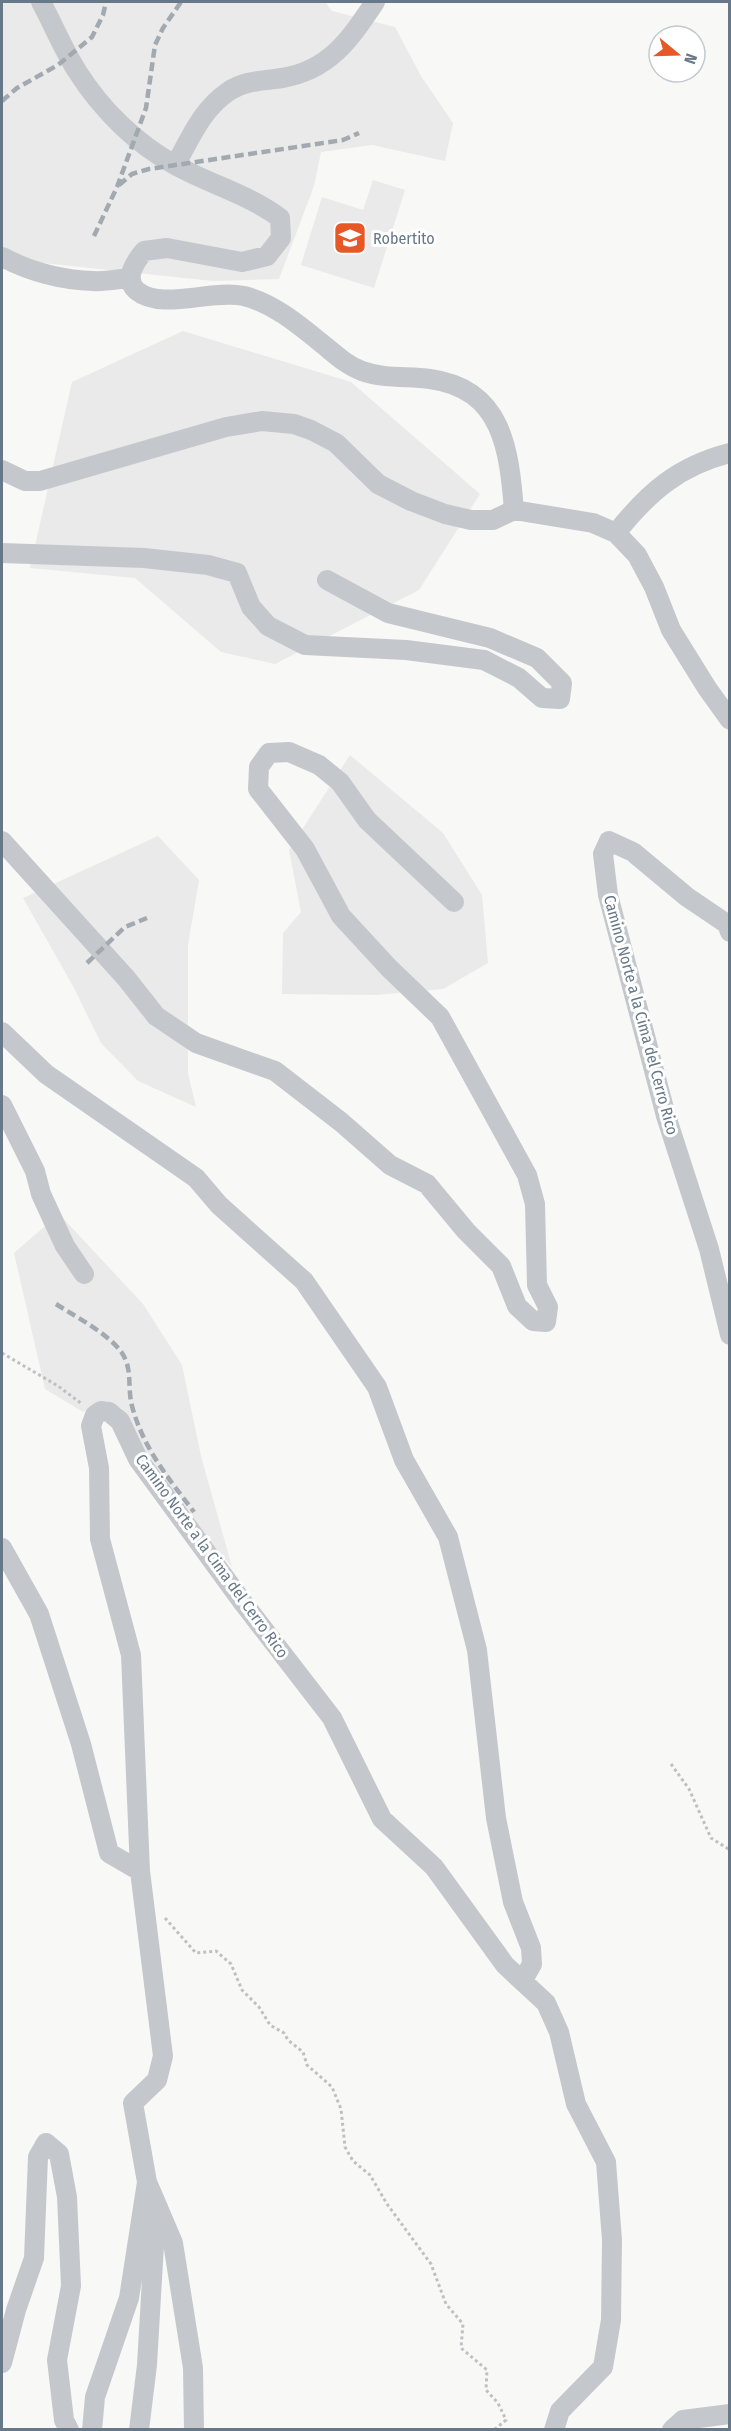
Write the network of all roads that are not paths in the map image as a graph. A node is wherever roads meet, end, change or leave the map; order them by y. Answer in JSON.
{"nodes":[{"id":1,"x":41,"y":2,"type":"edge"},
{"id":2,"x":375,"y":2,"type":"edge"},
{"id":3,"x":175,"y":165,"type":"junction"},
{"id":4,"x":2,"y":257,"type":"edge"},
{"id":5,"x":130,"y":278,"type":"junction"},
{"id":6,"x":729,"y":453,"type":"edge"},
{"id":7,"x":2,"y":470,"type":"edge"},
{"id":8,"x":514,"y":510,"type":"junction"},
{"id":9,"x":616,"y":533,"type":"junction"},
{"id":10,"x":2,"y":554,"type":"edge"},
{"id":11,"x":327,"y":580,"type":"dead end"},
{"id":12,"x":729,"y":720,"type":"edge"},
{"id":13,"x":2,"y":841,"type":"edge"},
{"id":14,"x":454,"y":902,"type":"dead end"},
{"id":15,"x":729,"y":932,"type":"edge"},
{"id":16,"x":2,"y":1032,"type":"edge"},
{"id":17,"x":2,"y":1105,"type":"edge"},
{"id":18,"x":84,"y":1274,"type":"dead end"},
{"id":19,"x":729,"y":1335,"type":"edge"},
{"id":20,"x":2,"y":1548,"type":"edge"},
{"id":21,"x":140,"y":1871,"type":"junction"},
{"id":22,"x":523,"y":1980,"type":"junction"},
{"id":23,"x":147,"y":2182,"type":"junction"},
{"id":24,"x":2,"y":2362,"type":"edge"},
{"id":25,"x":729,"y":2414,"type":"edge"},
{"id":26,"x":69,"y":2430,"type":"edge"},
{"id":27,"x":92,"y":2430,"type":"edge"},
{"id":28,"x":139,"y":2430,"type":"edge"},
{"id":29,"x":194,"y":2430,"type":"edge"},
{"id":30,"x":554,"y":2430,"type":"edge"},
{"id":31,"x":672,"y":2430,"type":"edge"}],
"edges":[{"from":1,"to":3,"type":"lane"},
{"from":2,"to":3,"type":"lane"},
{"from":3,"to":5,"type":"lane"},
{"from":4,"to":5,"type":"lane"},
{"from":5,"to":8,"type":"lane"},
{"from":6,"to":9,"type":"lane"},
{"from":7,"to":8,"type":"lane"},
{"from":8,"to":9,"type":"lane"},
{"from":9,"to":12,"type":"lane"},
{"from":10,"to":11,"type":"lane"},
{"from":13,"to":14,"type":"lane"},
{"from":15,"to":19,"type":"lane","name":"Camino Norte a la Cima del Cerro Rico"},
{"from":16,"to":22,"type":"lane"},
{"from":17,"to":18,"type":"lane"},
{"from":20,"to":21,"type":"lane"},
{"from":21,"to":22,"type":"lane","name":"Camino Norte a la Cima del Cerro Rico"},
{"from":21,"to":23,"type":"lane"},
{"from":22,"to":30,"type":"lane","name":"Camino Norte a la Cima del Cerro Rico"},
{"from":23,"to":27,"type":"lane"},
{"from":23,"to":28,"type":"lane"},
{"from":23,"to":29,"type":"lane"},
{"from":24,"to":26,"type":"lane"},
{"from":25,"to":31,"type":"lane"}]}
